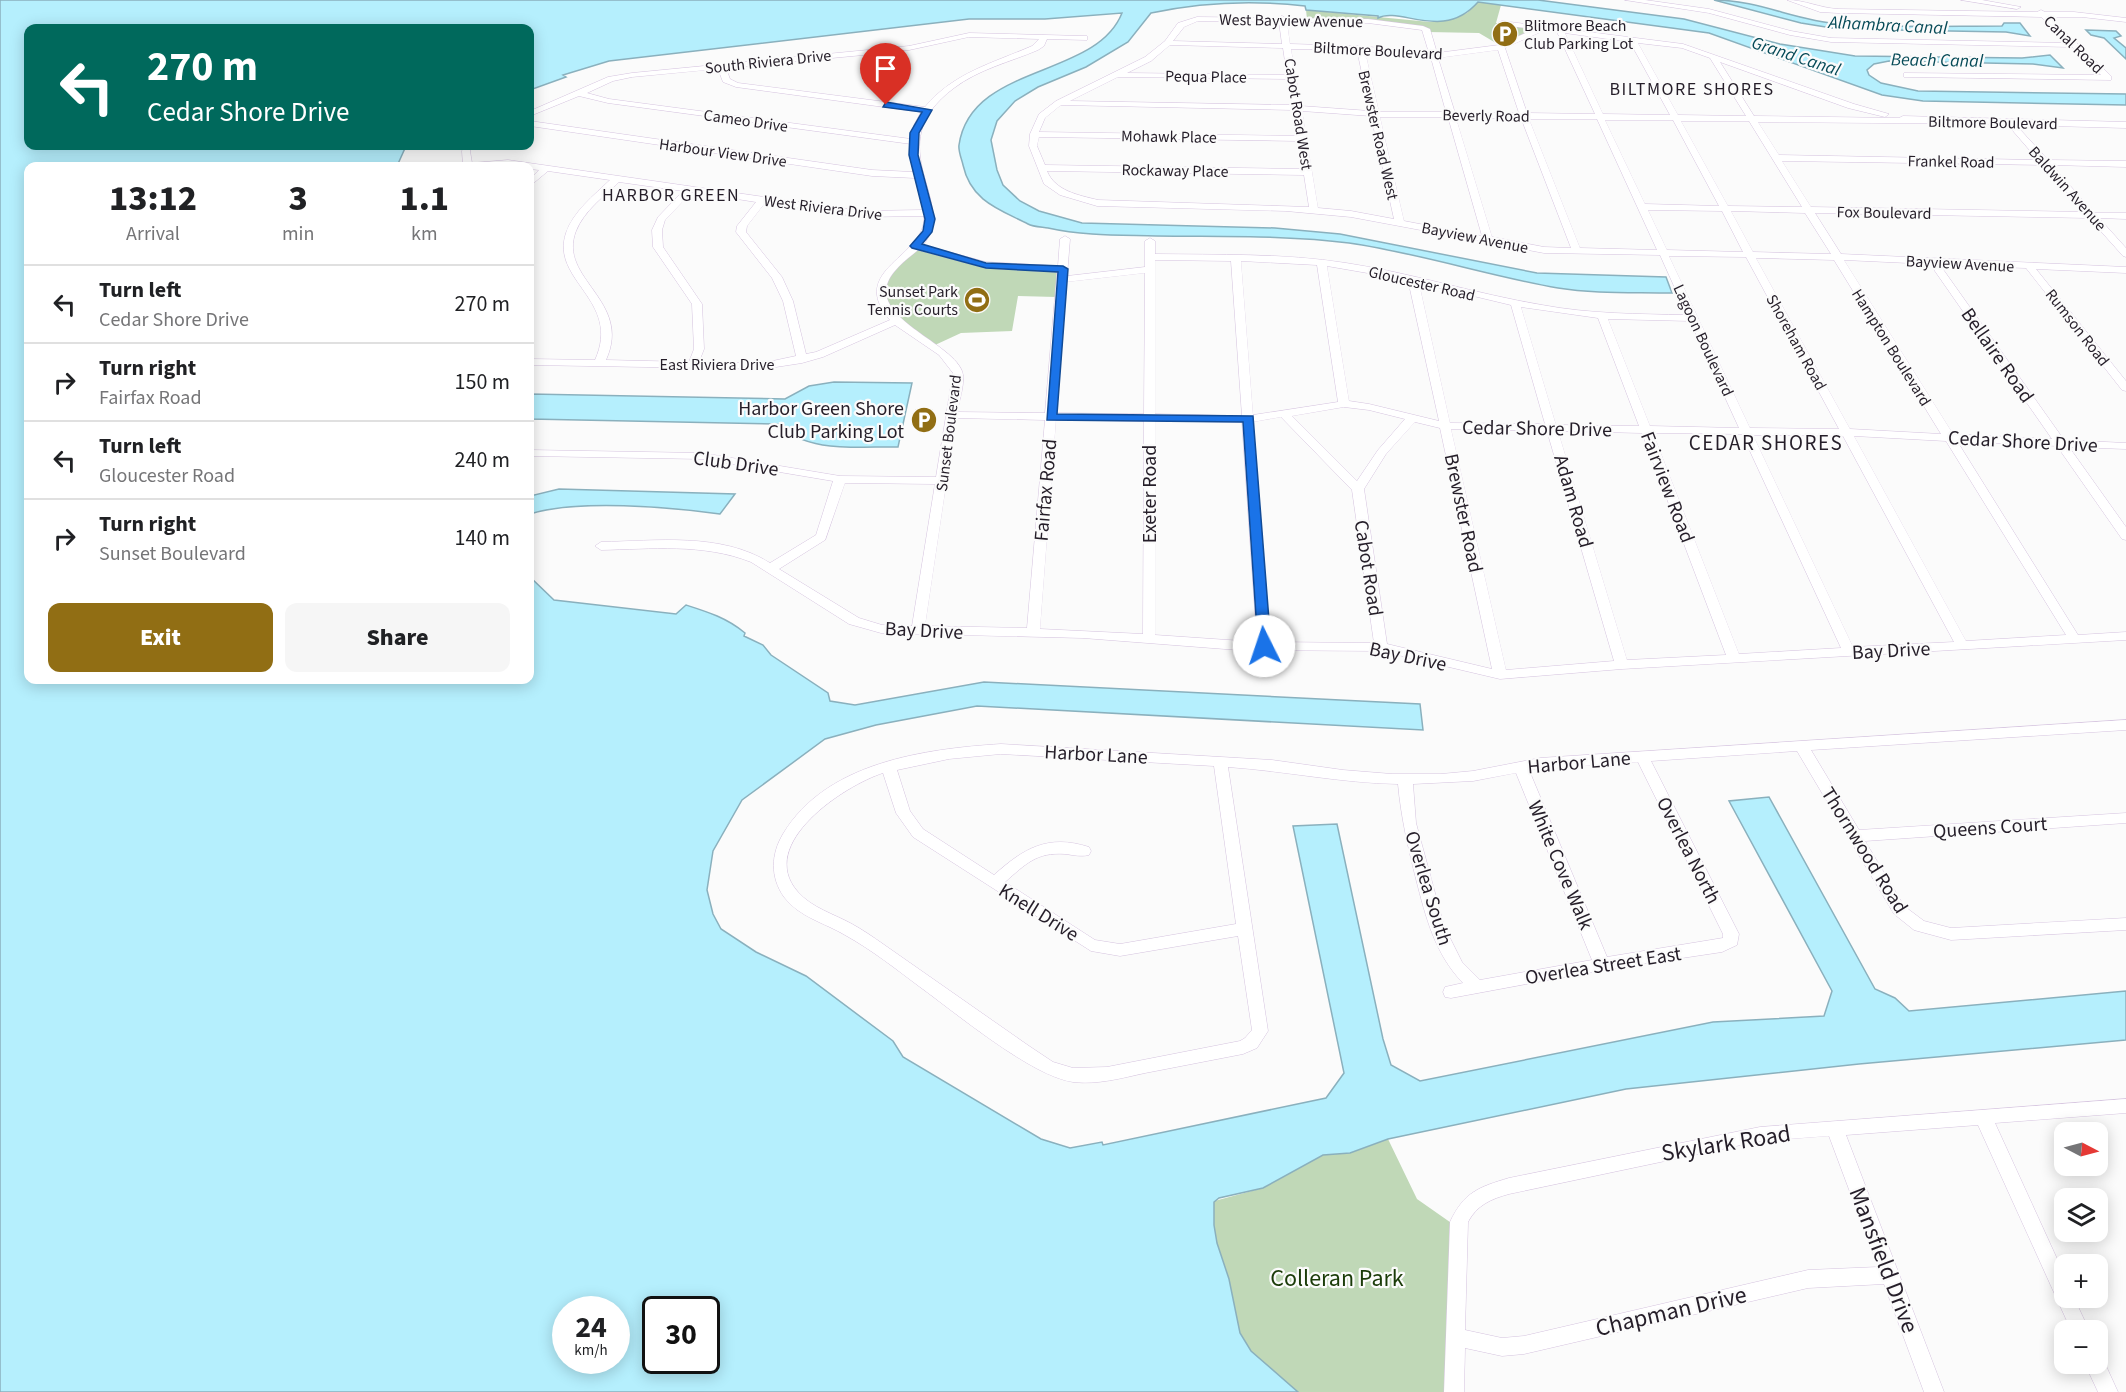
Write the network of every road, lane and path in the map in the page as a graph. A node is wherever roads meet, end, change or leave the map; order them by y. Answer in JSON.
{"nodes":[{"id":1,"x":1629,"y":0,"type":"edge"},
{"id":2,"x":1791,"y":0,"type":"edge"},
{"id":3,"x":1965,"y":0,"type":"edge"},
{"id":4,"x":1977,"y":1,"type":"edge"},
{"id":5,"x":2041,"y":12,"type":"junction"},
{"id":6,"x":1988,"y":14,"type":"junction"},
{"id":7,"x":1282,"y":18,"type":"junction"},
{"id":8,"x":2126,"y":20,"type":"edge"},
{"id":9,"x":1502,"y":23,"type":"dead end"},
{"id":10,"x":1545,"y":27,"type":"junction"},
{"id":11,"x":1559,"y":29,"type":"junction"},
{"id":12,"x":1045,"y":36,"type":"junction"},
{"id":13,"x":1084,"y":38,"type":"dead end"},
{"id":14,"x":1632,"y":38,"type":"junction"},
{"id":15,"x":1168,"y":43,"type":"junction"},
{"id":16,"x":1287,"y":45,"type":"junction"},
{"id":17,"x":2075,"y":45,"type":"junction"},
{"id":18,"x":1501,"y":47,"type":"junction"},
{"id":19,"x":1360,"y":48,"type":"junction"},
{"id":20,"x":877,"y":51,"type":"junction"},
{"id":21,"x":1712,"y":55,"type":"junction"},
{"id":22,"x":1434,"y":56,"type":"junction"},
{"id":23,"x":721,"y":66,"type":"junction"},
{"id":24,"x":876,"y":69,"type":"dead end"},
{"id":25,"x":1753,"y":71,"type":"junction"},
{"id":26,"x":1724,"y":74,"type":"junction"},
{"id":27,"x":1120,"y":75,"type":"junction"},
{"id":28,"x":1907,"y":75,"type":"dead end"},
{"id":29,"x":1293,"y":78,"type":"junction"},
{"id":30,"x":579,"y":93,"type":"junction"},
{"id":31,"x":1059,"y":103,"type":"junction"},
{"id":32,"x":1299,"y":108,"type":"junction"},
{"id":33,"x":1860,"y":109,"type":"junction"},
{"id":34,"x":927,"y":110,"type":"junction"},
{"id":35,"x":534,"y":112,"type":"edge"},
{"id":36,"x":1374,"y":114,"type":"junction"},
{"id":37,"x":1451,"y":115,"type":"junction"},
{"id":38,"x":1524,"y":116,"type":"junction"},
{"id":39,"x":1600,"y":117,"type":"junction"},
{"id":40,"x":1675,"y":118,"type":"junction"},
{"id":41,"x":1751,"y":118,"type":"junction"},
{"id":42,"x":1862,"y":120,"type":"junction"},
{"id":43,"x":1912,"y":121,"type":"junction"},
{"id":44,"x":2010,"y":123,"type":"junction"},
{"id":45,"x":534,"y":125,"type":"edge"},
{"id":46,"x":2126,"y":125,"type":"edge"},
{"id":47,"x":1034,"y":134,"type":"junction"},
{"id":48,"x":1304,"y":139,"type":"junction"},
{"id":49,"x":913,"y":142,"type":"junction"},
{"id":50,"x":1775,"y":158,"type":"junction"},
{"id":51,"x":2045,"y":163,"type":"junction"},
{"id":52,"x":2126,"y":164,"type":"edge"},
{"id":53,"x":534,"y":167,"type":"edge"},
{"id":54,"x":546,"y":168,"type":"junction"},
{"id":55,"x":1041,"y":168,"type":"junction"},
{"id":56,"x":1309,"y":172,"type":"junction"},
{"id":57,"x":918,"y":175,"type":"junction"},
{"id":58,"x":534,"y":179,"type":"edge"},
{"id":59,"x":616,"y":179,"type":"junction"},
{"id":60,"x":689,"y":190,"type":"junction"},
{"id":61,"x":762,"y":200,"type":"junction"},
{"id":62,"x":1642,"y":207,"type":"junction"},
{"id":63,"x":1725,"y":209,"type":"junction"},
{"id":64,"x":1314,"y":210,"type":"junction"},
{"id":65,"x":1808,"y":210,"type":"junction"},
{"id":66,"x":929,"y":213,"type":"junction"},
{"id":67,"x":2092,"y":215,"type":"junction"},
{"id":68,"x":2126,"y":216,"type":"edge"},
{"id":69,"x":1399,"y":221,"type":"junction"},
{"id":70,"x":1065,"y":239,"type":"dead end"},
{"id":71,"x":1150,"y":241,"type":"dead end"},
{"id":72,"x":1488,"y":241,"type":"junction"},
{"id":73,"x":915,"y":246,"type":"junction"},
{"id":74,"x":1577,"y":252,"type":"junction"},
{"id":75,"x":1663,"y":253,"type":"junction"},
{"id":76,"x":2126,"y":254,"type":"edge"},
{"id":77,"x":1750,"y":255,"type":"junction"},
{"id":78,"x":1837,"y":257,"type":"junction"},
{"id":79,"x":1236,"y":259,"type":"junction"},
{"id":80,"x":1933,"y":262,"type":"junction"},
{"id":81,"x":1150,"y":263,"type":"junction"},
{"id":82,"x":1322,"y":263,"type":"junction"},
{"id":83,"x":2029,"y":266,"type":"junction"},
{"id":84,"x":2126,"y":270,"type":"edge"},
{"id":85,"x":1062,"y":275,"type":"junction"},
{"id":86,"x":1413,"y":280,"type":"junction"},
{"id":87,"x":1515,"y":303,"type":"junction"},
{"id":88,"x":1602,"y":315,"type":"junction"},
{"id":89,"x":1693,"y":318,"type":"junction"},
{"id":90,"x":896,"y":321,"type":"junction"},
{"id":91,"x":802,"y":360,"type":"junction"},
{"id":92,"x":534,"y":362,"type":"edge"},
{"id":93,"x":599,"y":364,"type":"junction"},
{"id":94,"x":692,"y":366,"type":"junction"},
{"id":95,"x":2126,"y":388,"type":"edge"},
{"id":96,"x":1344,"y":404,"type":"junction"},
{"id":97,"x":952,"y":415,"type":"junction"},
{"id":98,"x":1285,"y":415,"type":"junction"},
{"id":99,"x":1051,"y":417,"type":"junction"},
{"id":100,"x":1412,"y":418,"type":"junction"},
{"id":101,"x":1150,"y":419,"type":"junction"},
{"id":102,"x":1249,"y":419,"type":"junction"},
{"id":103,"x":1445,"y":426,"type":"junction"},
{"id":104,"x":1552,"y":428,"type":"junction"},
{"id":105,"x":1646,"y":431,"type":"junction"},
{"id":106,"x":1746,"y":432,"type":"junction"},
{"id":107,"x":1846,"y":433,"type":"junction"},
{"id":108,"x":1949,"y":437,"type":"junction"},
{"id":109,"x":2060,"y":443,"type":"junction"},
{"id":110,"x":2126,"y":446,"type":"edge"},
{"id":111,"x":534,"y":453,"type":"edge"},
{"id":112,"x":840,"y":479,"type":"junction"},
{"id":113,"x":942,"y":481,"type":"junction"},
{"id":114,"x":1358,"y":489,"type":"junction"},
{"id":115,"x":2126,"y":536,"type":"edge"},
{"id":116,"x":601,"y":546,"type":"dead end"},
{"id":117,"x":770,"y":569,"type":"junction"},
{"id":118,"x":918,"y":631,"type":"junction"},
{"id":119,"x":1033,"y":633,"type":"junction"},
{"id":120,"x":2126,"y":636,"type":"edge"},
{"id":121,"x":2073,"y":638,"type":"junction"},
{"id":122,"x":1149,"y":639,"type":"junction"},
{"id":123,"x":1962,"y":645,"type":"junction"},
{"id":124,"x":1264,"y":646,"type":"junction"},
{"id":125,"x":1381,"y":646,"type":"junction"},
{"id":126,"x":1849,"y":652,"type":"junction"},
{"id":127,"x":1734,"y":659,"type":"junction"},
{"id":128,"x":1622,"y":665,"type":"junction"},
{"id":129,"x":1500,"y":675,"type":"junction"},
{"id":130,"x":2126,"y":725,"type":"edge"},
{"id":131,"x":1801,"y":746,"type":"junction"},
{"id":132,"x":1642,"y":756,"type":"junction"},
{"id":133,"x":1220,"y":762,"type":"junction"},
{"id":134,"x":1520,"y":766,"type":"junction"},
{"id":135,"x":889,"y":768,"type":"junction"},
{"id":136,"x":1405,"y":778,"type":"junction"},
{"id":137,"x":2126,"y":818,"type":"edge"},
{"id":138,"x":1855,"y":836,"type":"junction"},
{"id":139,"x":1084,"y":851,"type":"dead end"},
{"id":140,"x":994,"y":883,"type":"junction"},
{"id":141,"x":2126,"y":924,"type":"edge"},
{"id":142,"x":1244,"y":929,"type":"junction"},
{"id":143,"x":1729,"y":944,"type":"joint"},
{"id":144,"x":1602,"y":964,"type":"junction"},
{"id":145,"x":1476,"y":987,"type":"junction"},
{"id":146,"x":1451,"y":992,"type":"dead end"},
{"id":147,"x":2126,"y":1106,"type":"edge"},
{"id":148,"x":1983,"y":1117,"type":"junction"},
{"id":149,"x":1835,"y":1128,"type":"junction"},
{"id":150,"x":2054,"y":1272,"type":"edge"},
{"id":151,"x":1890,"y":1275,"type":"junction"},
{"id":152,"x":1454,"y":1337,"type":"junction"},
{"id":153,"x":2100,"y":1374,"type":"edge"},
{"id":154,"x":1454,"y":1392,"type":"edge"},
{"id":155,"x":1934,"y":1392,"type":"edge"},
{"id":156,"x":2108,"y":1392,"type":"edge"}],
"edges":[{"from":1,"to":17,"type":"street"},
{"from":2,"to":6,"type":"street"},
{"from":3,"to":4,"type":"street"},
{"from":4,"to":5,"type":"street"},
{"from":4,"to":6,"type":"street"},
{"from":5,"to":6,"type":"street"},
{"from":5,"to":8,"type":"street"},
{"from":5,"to":17,"type":"street","name":"Canal Road"},
{"from":7,"to":15,"type":"street","name":"West Bayview Avenue"},
{"from":7,"to":16,"type":"street","name":"Cabot Road West"},
{"from":7,"to":22,"type":"street","name":"West Bayview Avenue"},
{"from":9,"to":10,"type":"street"},
{"from":10,"to":11,"type":"street","name":"Biltmore Boulevard"},
{"from":10,"to":18,"type":"street","name":"Biltmore Boulevard"},
{"from":11,"to":14,"type":"street","name":"Biltmore Boulevard"},
{"from":11,"to":39,"type":"street","name":"Lagoon Boulevard"},
{"from":12,"to":13,"type":"street","name":"South Riviera Drive"},
{"from":12,"to":20,"type":"street","name":"South Riviera Drive"},
{"from":12,"to":34,"type":"street"},
{"from":14,"to":21,"type":"street","name":"Biltmore Boulevard"},
{"from":14,"to":40,"type":"street","name":"Shoreham Road"},
{"from":15,"to":16,"type":"street","name":"Biltmore Boulevard"},
{"from":15,"to":27,"type":"street"},
{"from":16,"to":19,"type":"street","name":"Biltmore Boulevard"},
{"from":16,"to":29,"type":"street","name":"Cabot Road West"},
{"from":17,"to":28,"type":"street","name":"Canal Road"},
{"from":18,"to":22,"type":"street","name":"Biltmore Boulevard"},
{"from":18,"to":38,"type":"street"},
{"from":19,"to":22,"type":"street","name":"Biltmore Boulevard"},
{"from":19,"to":36,"type":"street","name":"Brewster Road West"},
{"from":20,"to":23,"type":"street","name":"South Riviera Drive"},
{"from":20,"to":24,"type":"street"},
{"from":21,"to":25,"type":"street","name":"Biltmore Boulevard"},
{"from":21,"to":26,"type":"street","name":"Hampton Boulevard"},
{"from":22,"to":37,"type":"street"},
{"from":23,"to":30,"type":"street","name":"South Riviera Drive"},
{"from":23,"to":34,"type":"street"},
{"from":25,"to":26,"type":"street"},
{"from":25,"to":33,"type":"street","name":"Biltmore Boulevard"},
{"from":26,"to":41,"type":"street","name":"Hampton Boulevard"},
{"from":27,"to":29,"type":"street","name":"Pequa Place"},
{"from":27,"to":31,"type":"street"},
{"from":29,"to":32,"type":"street","name":"Cabot Road West"},
{"from":30,"to":35,"type":"street","name":"South Riviera Drive"},
{"from":30,"to":49,"type":"street","name":"Cameo Drive"},
{"from":31,"to":32,"type":"street","name":"Beverly Road"},
{"from":31,"to":47,"type":"street"},
{"from":32,"to":36,"type":"street","name":"Beverly Road"},
{"from":32,"to":48,"type":"street","name":"Cabot Road West"},
{"from":33,"to":42,"type":"street"},
{"from":33,"to":43,"type":"street","name":"Biltmore Boulevard"},
{"from":34,"to":49,"type":"street"},
{"from":36,"to":37,"type":"street","name":"Beverly Road"},
{"from":36,"to":69,"type":"street","name":"Brewster Road West"},
{"from":37,"to":38,"type":"street","name":"Beverly Road"},
{"from":37,"to":72,"type":"street"},
{"from":38,"to":39,"type":"street","name":"Beverly Road"},
{"from":38,"to":74,"type":"street"},
{"from":39,"to":40,"type":"street","name":"Beverly Road"},
{"from":39,"to":62,"type":"street","name":"Lagoon Boulevard"},
{"from":40,"to":41,"type":"street","name":"Beverly Road"},
{"from":40,"to":63,"type":"street","name":"Shoreham Road"},
{"from":41,"to":42,"type":"street","name":"Beverly Road"},
{"from":41,"to":50,"type":"street","name":"Hampton Boulevard"},
{"from":42,"to":43,"type":"street","name":"Beverly Road"},
{"from":43,"to":44,"type":"street","name":"Biltmore Boulevard"},
{"from":44,"to":46,"type":"street","name":"Biltmore Boulevard"},
{"from":44,"to":51,"type":"street","name":"Baldwin Avenue"},
{"from":45,"to":57,"type":"street","name":"Harbour View Drive"},
{"from":47,"to":48,"type":"street","name":"Mohawk Place"},
{"from":47,"to":55,"type":"street","name":"Bayview Avenue"},
{"from":48,"to":56,"type":"street","name":"Cabot Road West"},
{"from":49,"to":57,"type":"street"},
{"from":50,"to":51,"type":"street","name":"Frankel Road"},
{"from":50,"to":65,"type":"street","name":"Hampton Boulevard"},
{"from":51,"to":52,"type":"street","name":"Frankel Road"},
{"from":51,"to":67,"type":"street","name":"Baldwin Avenue"},
{"from":53,"to":54,"type":"street","name":"West Riviera Drive"},
{"from":54,"to":58,"type":"street"},
{"from":54,"to":59,"type":"street","name":"West Riviera Drive"},
{"from":55,"to":56,"type":"street","name":"Rockaway Place"},
{"from":55,"to":64,"type":"street","name":"Bayview Avenue"},
{"from":56,"to":64,"type":"street","name":"Cabot Road West"},
{"from":57,"to":66,"type":"street"},
{"from":59,"to":60,"type":"street","name":"West Riviera Drive"},
{"from":59,"to":93,"type":"street"},
{"from":60,"to":61,"type":"street","name":"West Riviera Drive"},
{"from":60,"to":94,"type":"street"},
{"from":61,"to":66,"type":"street","name":"West Riviera Drive"},
{"from":61,"to":91,"type":"street"},
{"from":62,"to":63,"type":"street","name":"Fox Boulevard"},
{"from":62,"to":75,"type":"street","name":"Lagoon Boulevard"},
{"from":63,"to":65,"type":"street","name":"Fox Boulevard"},
{"from":63,"to":77,"type":"street","name":"Shoreham Road"},
{"from":64,"to":69,"type":"street","name":"Bayview Avenue"},
{"from":65,"to":67,"type":"street","name":"Fox Boulevard"},
{"from":65,"to":78,"type":"street","name":"Hampton Boulevard"},
{"from":66,"to":73,"type":"street"},
{"from":67,"to":68,"type":"street","name":"Fox Boulevard"},
{"from":67,"to":76,"type":"street","name":"Baldwin Avenue"},
{"from":69,"to":72,"type":"street","name":"Bayview Avenue"},
{"from":70,"to":85,"type":"street","name":"Fairfax Road"},
{"from":71,"to":81,"type":"street","name":"Exeter Road"},
{"from":72,"to":74,"type":"street","name":"Bayview Avenue"},
{"from":73,"to":85,"type":"street","name":"Gloucester Road"},
{"from":73,"to":90,"type":"street"},
{"from":74,"to":75,"type":"street","name":"Bayview Avenue"},
{"from":75,"to":77,"type":"street","name":"Bayview Avenue"},
{"from":75,"to":89,"type":"street","name":"Lagoon Boulevard"},
{"from":77,"to":78,"type":"street","name":"Bayview Avenue"},
{"from":77,"to":107,"type":"street","name":"Shoreham Road"},
{"from":78,"to":80,"type":"street","name":"Bayview Avenue"},
{"from":78,"to":108,"type":"street","name":"Hampton Boulevard"},
{"from":79,"to":81,"type":"street","name":"Gloucester Road"},
{"from":79,"to":82,"type":"street","name":"Gloucester Road"},
{"from":79,"to":102,"type":"street"},
{"from":80,"to":83,"type":"street","name":"Bayview Avenue"},
{"from":80,"to":109,"type":"street","name":"Bellaire Road"},
{"from":81,"to":85,"type":"street","name":"Gloucester Road"},
{"from":81,"to":101,"type":"street","name":"Exeter Road"},
{"from":82,"to":86,"type":"street","name":"Gloucester Road"},
{"from":82,"to":96,"type":"street"},
{"from":83,"to":84,"type":"street","name":"Bayview Avenue"},
{"from":83,"to":95,"type":"street","name":"Rumson Road"},
{"from":85,"to":99,"type":"street","name":"Fairfax Road"},
{"from":86,"to":87,"type":"street","name":"Gloucester Road"},
{"from":86,"to":103,"type":"street","name":"Brewster Road"},
{"from":87,"to":88,"type":"street","name":"Gloucester Road"},
{"from":87,"to":104,"type":"street","name":"Adam Road"},
{"from":88,"to":89,"type":"street","name":"Gloucester Road"},
{"from":88,"to":105,"type":"street","name":"Fairview Road"},
{"from":89,"to":106,"type":"street","name":"Lagoon Boulevard"},
{"from":90,"to":91,"type":"street","name":"East Riviera Drive"},
{"from":90,"to":97,"type":"street","name":"Sunset Boulevard"},
{"from":91,"to":94,"type":"street","name":"East Riviera Drive"},
{"from":92,"to":93,"type":"street","name":"East Riviera Drive"},
{"from":93,"to":94,"type":"street","name":"East Riviera Drive"},
{"from":96,"to":98,"type":"street","name":"Cedar Shore Drive"},
{"from":96,"to":100,"type":"street","name":"Cedar Shore Drive"},
{"from":97,"to":99,"type":"street","name":"Cedar Shore Drive"},
{"from":97,"to":113,"type":"street","name":"Sunset Boulevard"},
{"from":98,"to":102,"type":"street","name":"Cedar Shore Drive"},
{"from":98,"to":114,"type":"street"},
{"from":99,"to":101,"type":"street","name":"Cedar Shore Drive"},
{"from":99,"to":119,"type":"street","name":"Fairfax Road"},
{"from":100,"to":103,"type":"street","name":"Cedar Shore Drive"},
{"from":100,"to":114,"type":"street"},
{"from":101,"to":102,"type":"street","name":"Cedar Shore Drive"},
{"from":101,"to":122,"type":"street","name":"Exeter Road"},
{"from":102,"to":124,"type":"street"},
{"from":103,"to":104,"type":"street","name":"Cedar Shore Drive"},
{"from":103,"to":129,"type":"street","name":"Brewster Road"},
{"from":104,"to":105,"type":"street","name":"Cedar Shore Drive"},
{"from":104,"to":128,"type":"street","name":"Adam Road"},
{"from":105,"to":106,"type":"street","name":"Cedar Shore Drive"},
{"from":105,"to":127,"type":"street","name":"Fairview Road"},
{"from":106,"to":107,"type":"street","name":"Cedar Shore Drive"},
{"from":106,"to":126,"type":"street","name":"Lagoon Boulevard"},
{"from":107,"to":108,"type":"street","name":"Cedar Shore Drive"},
{"from":107,"to":123,"type":"street","name":"Shoreham Road"},
{"from":108,"to":109,"type":"street","name":"Cedar Shore Drive"},
{"from":108,"to":121,"type":"street","name":"Hampton Boulevard"},
{"from":109,"to":110,"type":"street","name":"Cedar Shore Drive"},
{"from":109,"to":115,"type":"street","name":"Bellaire Road"},
{"from":111,"to":112,"type":"street","name":"Club Drive"},
{"from":112,"to":113,"type":"street","name":"Club Drive"},
{"from":112,"to":117,"type":"street"},
{"from":113,"to":118,"type":"street","name":"Sunset Boulevard"},
{"from":114,"to":125,"type":"street","name":"Cabot Road"},
{"from":116,"to":117,"type":"street","name":"Bay Drive"},
{"from":117,"to":118,"type":"street","name":"Bay Drive"},
{"from":118,"to":119,"type":"street","name":"Bay Drive"},
{"from":119,"to":122,"type":"street","name":"Bay Drive"},
{"from":120,"to":121,"type":"street","name":"Bay Drive"},
{"from":121,"to":123,"type":"street","name":"Bay Drive"},
{"from":122,"to":124,"type":"street","name":"Bay Drive"},
{"from":123,"to":126,"type":"street","name":"Bay Drive"},
{"from":124,"to":125,"type":"street","name":"Bay Drive"},
{"from":125,"to":129,"type":"street","name":"Bay Drive"},
{"from":126,"to":127,"type":"street","name":"Bay Drive"},
{"from":127,"to":128,"type":"street","name":"Bay Drive"},
{"from":128,"to":129,"type":"street","name":"Bay Drive"},
{"from":130,"to":131,"type":"street","name":"Harbor Lane"},
{"from":131,"to":132,"type":"street","name":"Harbor Lane"},
{"from":131,"to":138,"type":"street","name":"Thornwood Road"},
{"from":132,"to":134,"type":"street","name":"Harbor Lane"},
{"from":132,"to":143,"type":"street","name":"Overlea North"},
{"from":133,"to":135,"type":"street","name":"Harbor Lane"},
{"from":133,"to":136,"type":"street","name":"Harbor Lane"},
{"from":133,"to":142,"type":"street","name":"Harbor Lane"},
{"from":134,"to":136,"type":"street","name":"Harbor Lane"},
{"from":134,"to":144,"type":"street","name":"White Cove Walk"},
{"from":135,"to":140,"type":"street","name":"Knell Drive"},
{"from":135,"to":142,"type":"street","name":"Harbor Lane"},
{"from":136,"to":145,"type":"street","name":"Overlea South"},
{"from":137,"to":138,"type":"street","name":"Queens Court"},
{"from":138,"to":141,"type":"street","name":"Thornwood Road"},
{"from":139,"to":140,"type":"street"},
{"from":140,"to":142,"type":"street","name":"Knell Drive"},
{"from":143,"to":144,"type":"street","name":"Overlea Street East"},
{"from":144,"to":145,"type":"street","name":"Overlea Street East"},
{"from":145,"to":146,"type":"street","name":"Overlea Street East"},
{"from":147,"to":148,"type":"street","name":"Skylark Road"},
{"from":148,"to":149,"type":"street","name":"Skylark Road"},
{"from":148,"to":150,"type":"street"},
{"from":149,"to":151,"type":"street","name":"Mansfield Drive"},
{"from":149,"to":152,"type":"street","name":"Skylark Road"},
{"from":151,"to":152,"type":"street","name":"Chapman Drive"},
{"from":151,"to":155,"type":"street","name":"Mansfield Drive"},
{"from":152,"to":154,"type":"street","name":"Skylark Road"},
{"from":153,"to":156,"type":"street"}]}
